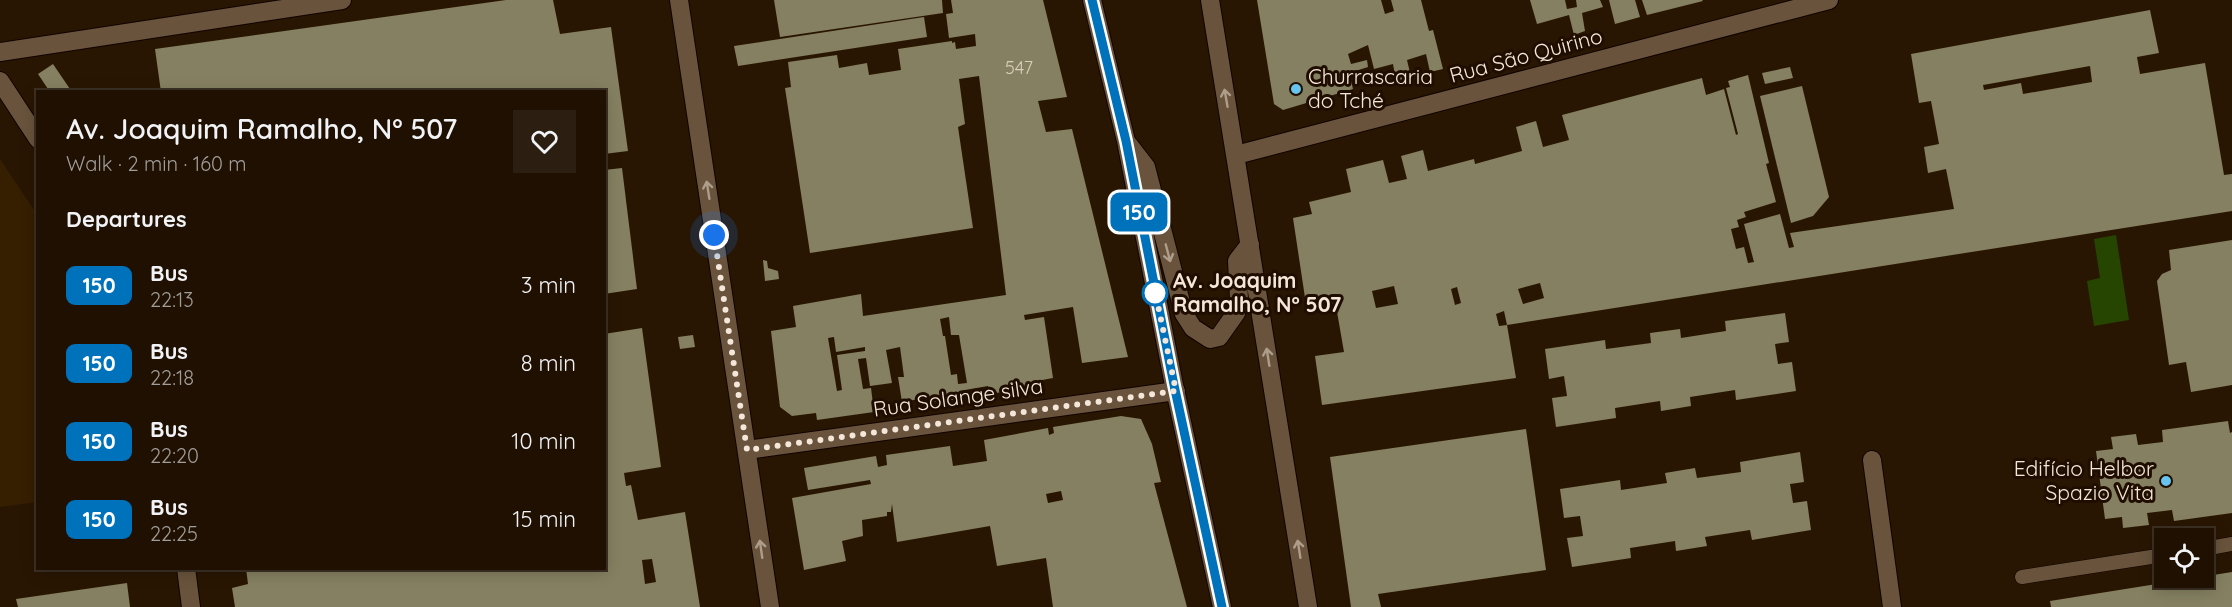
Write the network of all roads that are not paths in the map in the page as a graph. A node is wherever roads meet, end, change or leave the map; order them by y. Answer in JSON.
{"nodes":[{"id":1,"x":342,"y":0,"type":"edge"},
{"id":2,"x":679,"y":0,"type":"edge"},
{"id":3,"x":1092,"y":0,"type":"edge"},
{"id":4,"x":1210,"y":0,"type":"edge"},
{"id":5,"x":1828,"y":0,"type":"edge"},
{"id":6,"x":0,"y":52,"type":"edge"},
{"id":7,"x":0,"y":81,"type":"edge"},
{"id":8,"x":36,"y":136,"type":"edge"},
{"id":9,"x":1126,"y":141,"type":"junction"},
{"id":10,"x":1236,"y":155,"type":"junction"},
{"id":11,"x":1250,"y":244,"type":"junction"},
{"id":12,"x":1176,"y":391,"type":"junction"},
{"id":13,"x":747,"y":450,"type":"junction"},
{"id":14,"x":1872,"y":460,"type":"dead end"},
{"id":15,"x":2232,"y":544,"type":"edge"},
{"id":16,"x":2214,"y":547,"type":"edge"},
{"id":17,"x":2154,"y":557,"type":"edge"},
{"id":18,"x":186,"y":570,"type":"edge"},
{"id":19,"x":2022,"y":577,"type":"dead end"},
{"id":20,"x":191,"y":607,"type":"edge"},
{"id":21,"x":770,"y":607,"type":"edge"},
{"id":22,"x":1222,"y":607,"type":"edge"},
{"id":23,"x":1308,"y":607,"type":"edge"},
{"id":24,"x":1892,"y":607,"type":"edge"}],
"edges":[{"from":1,"to":6,"type":"street"},
{"from":13,"to":2,"type":"street","one_way":true},
{"from":3,"to":9,"type":"street"},
{"from":10,"to":4,"type":"street","one_way":true},
{"from":5,"to":10,"type":"street","name":"Rua São Quirino"},
{"from":7,"to":8,"type":"street"},
{"from":9,"to":11,"type":"street","one_way":true},
{"from":9,"to":12,"type":"street"},
{"from":10,"to":11,"type":"street"},
{"from":23,"to":11,"type":"street","one_way":true},
{"from":12,"to":13,"type":"street","name":"Rua Solange silva"},
{"from":12,"to":22,"type":"street"},
{"from":21,"to":13,"type":"street","one_way":true},
{"from":14,"to":24,"type":"street"},
{"from":15,"to":16,"type":"lane"},
{"from":17,"to":19,"type":"lane"},
{"from":18,"to":20,"type":"street"}]}
